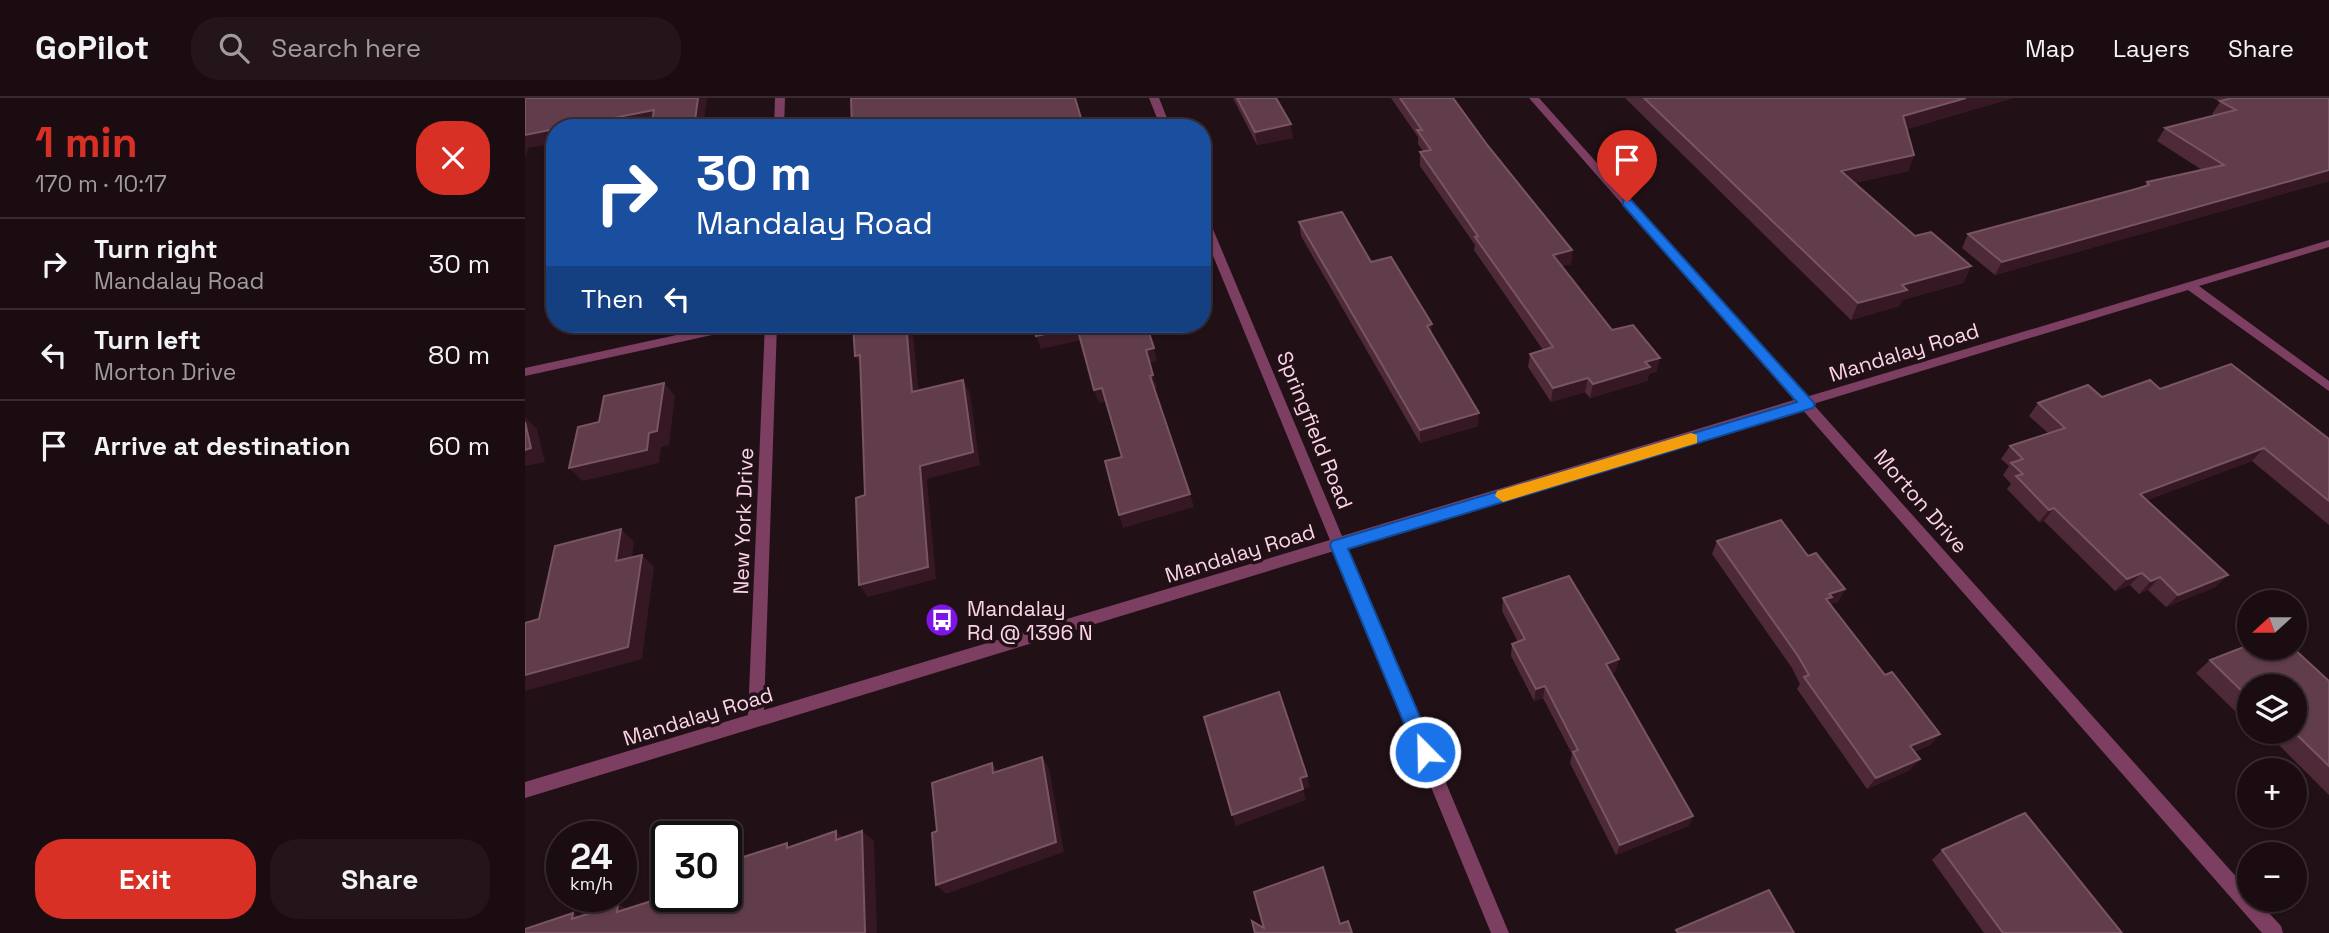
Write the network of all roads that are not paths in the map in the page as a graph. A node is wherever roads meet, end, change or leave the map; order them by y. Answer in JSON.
{"nodes":[{"id":1,"x":780,"y":98,"type":"edge"},
{"id":2,"x":1154,"y":98,"type":"edge"},
{"id":3,"x":1534,"y":98,"type":"edge"},
{"id":4,"x":779,"y":119,"type":"edge"},
{"id":5,"x":1162,"y":119,"type":"edge"},
{"id":6,"x":1211,"y":237,"type":"edge"},
{"id":7,"x":2329,"y":243,"type":"edge"},
{"id":8,"x":2191,"y":286,"type":"junction"},
{"id":9,"x":703,"y":333,"type":"edge"},
{"id":10,"x":771,"y":333,"type":"edge"},
{"id":11,"x":525,"y":372,"type":"edge"},
{"id":12,"x":2329,"y":387,"type":"edge"},
{"id":13,"x":1807,"y":404,"type":"junction"},
{"id":14,"x":1338,"y":545,"type":"junction"},
{"id":15,"x":756,"y":720,"type":"junction"},
{"id":16,"x":525,"y":790,"type":"edge"},
{"id":17,"x":1500,"y":933,"type":"edge"},
{"id":18,"x":2274,"y":933,"type":"edge"}],
"edges":[{"from":1,"to":4,"type":"street"},
{"from":2,"to":5,"type":"street"},
{"from":3,"to":13,"type":"street","name":"Morton Drive"},
{"from":6,"to":14,"type":"street","name":"Springfield Road"},
{"from":7,"to":8,"type":"street","name":"Mandalay Road"},
{"from":8,"to":12,"type":"street"},
{"from":8,"to":13,"type":"street","name":"Mandalay Road"},
{"from":9,"to":11,"type":"street"},
{"from":10,"to":15,"type":"street","name":"New York Drive"},
{"from":13,"to":14,"type":"street","name":"Mandalay Road"},
{"from":13,"to":18,"type":"street","name":"Morton Drive"},
{"from":14,"to":15,"type":"street","name":"Mandalay Road"},
{"from":14,"to":17,"type":"street","name":"Springfield Road"},
{"from":15,"to":16,"type":"street","name":"Mandalay Road"}]}
